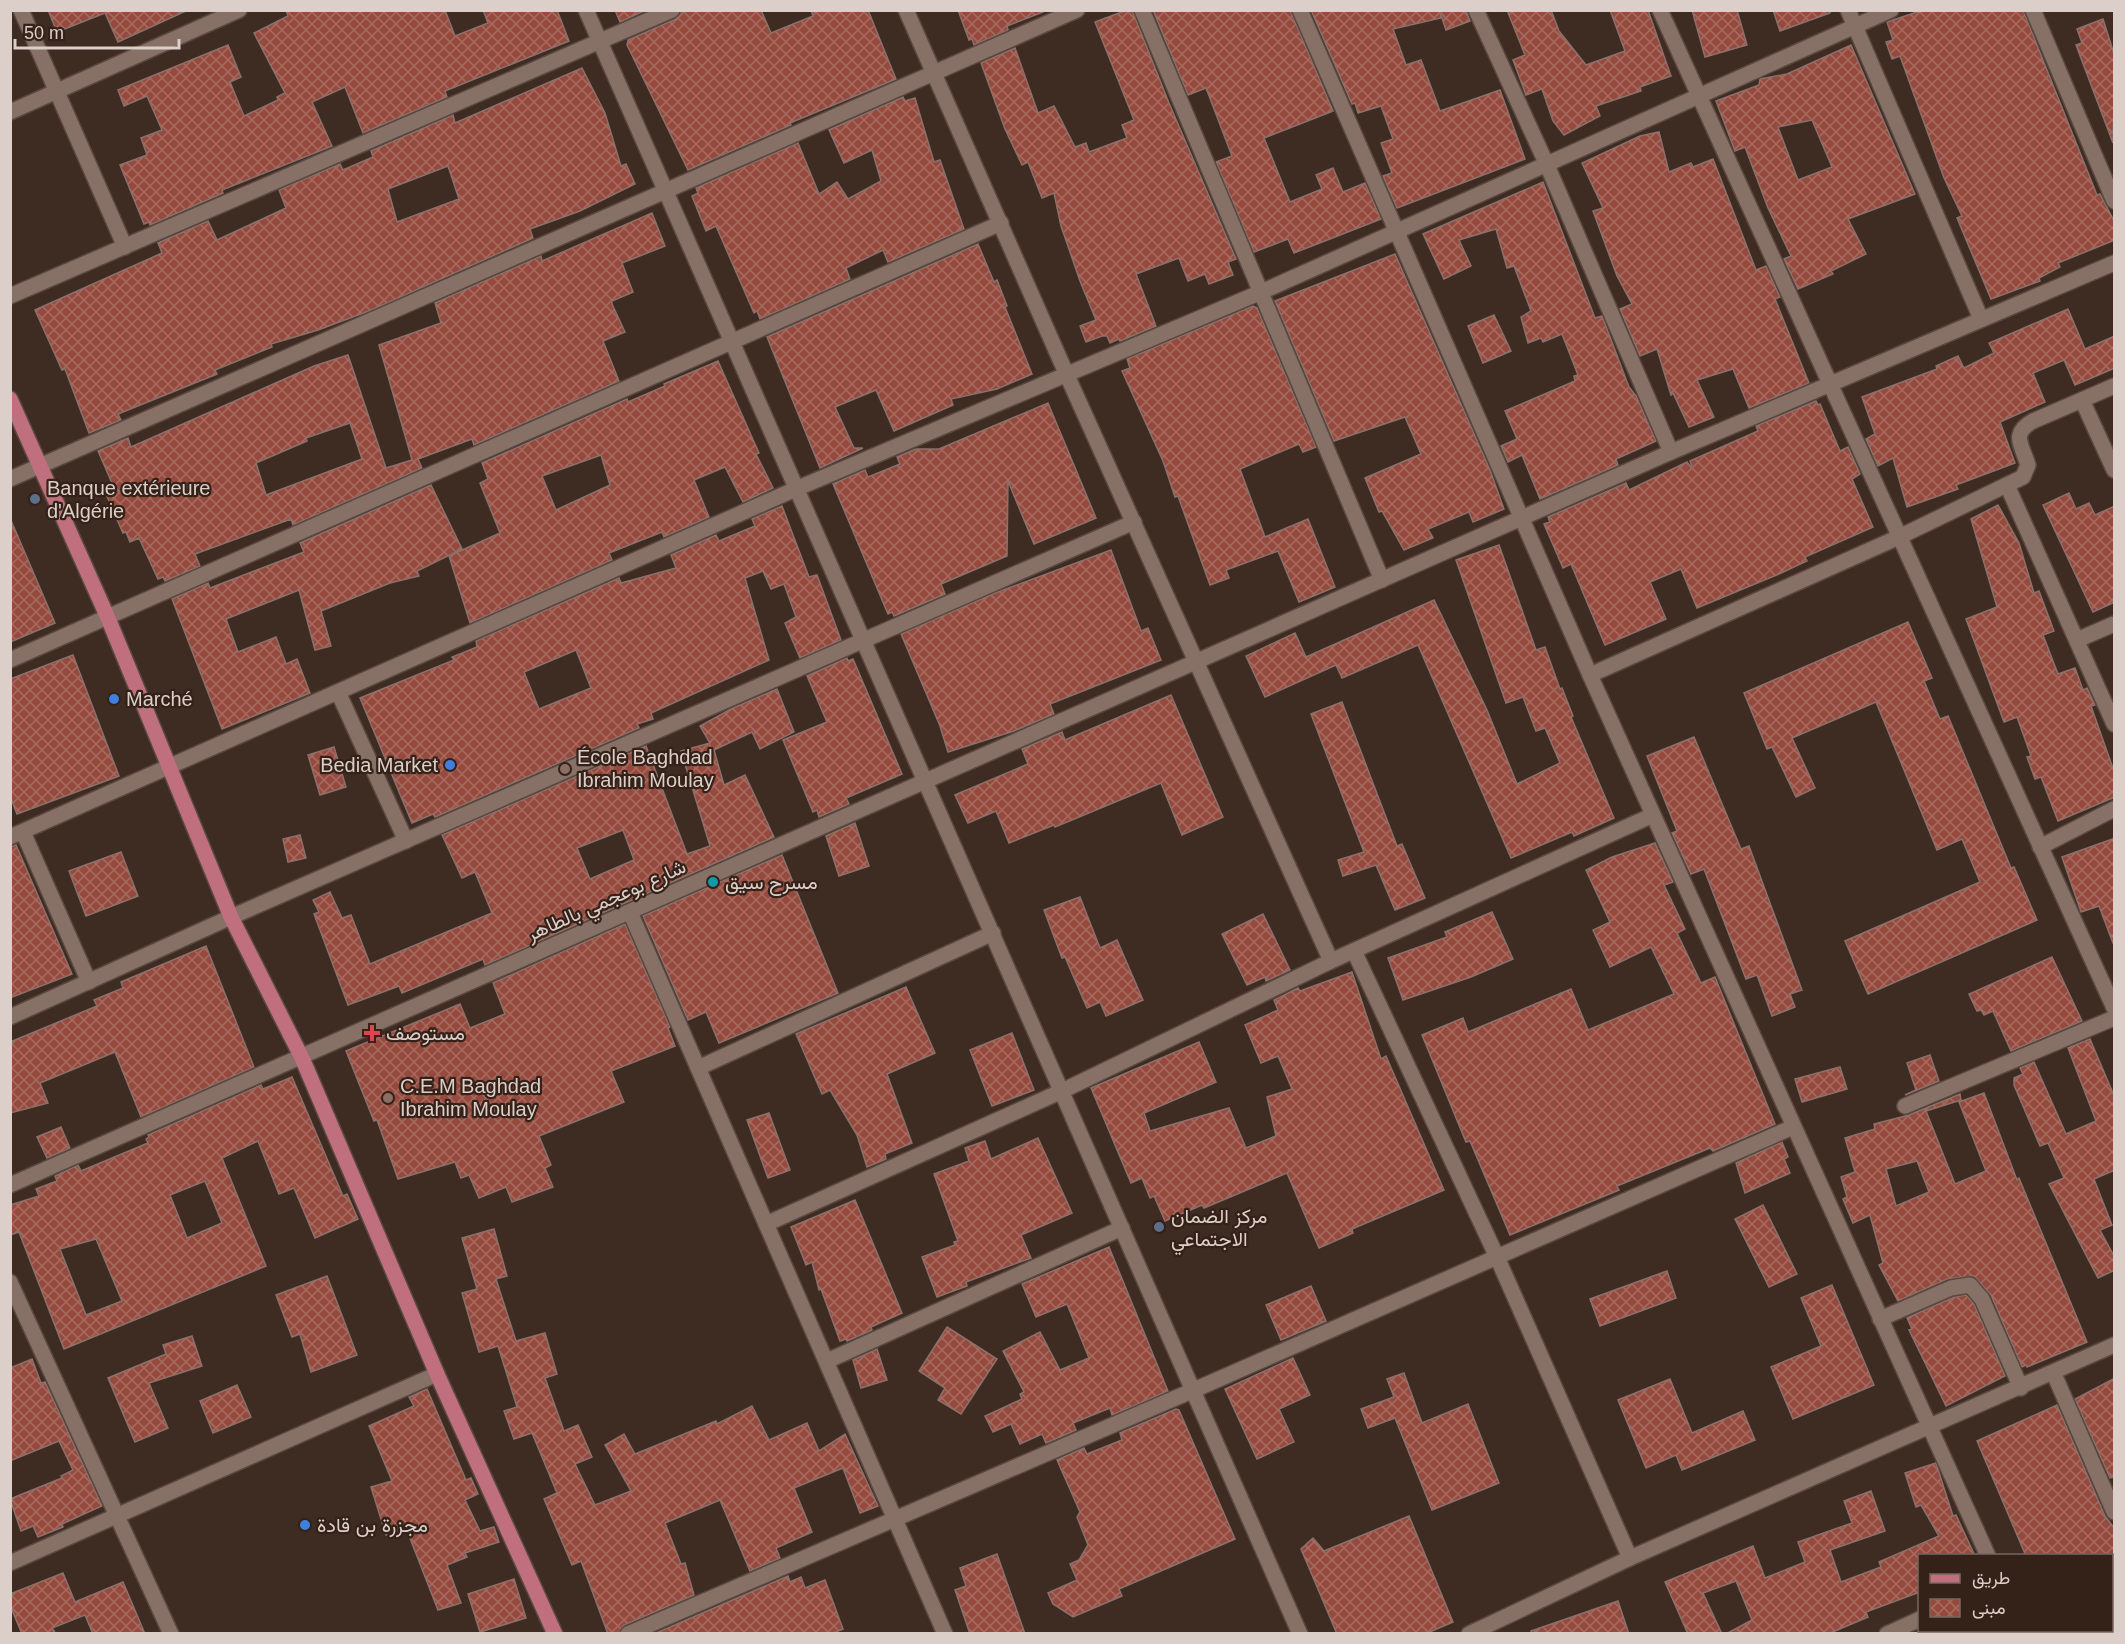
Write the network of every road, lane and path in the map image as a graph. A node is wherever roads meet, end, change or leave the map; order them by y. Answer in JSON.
{"nodes":[{"id":1,"x":21,"y":10,"type":"edge"},
{"id":2,"x":239,"y":10,"type":"edge"},
{"id":3,"x":586,"y":10,"type":"edge"},
{"id":4,"x":672,"y":10,"type":"edge"},
{"id":5,"x":906,"y":10,"type":"edge"},
{"id":6,"x":1077,"y":10,"type":"edge"},
{"id":7,"x":1142,"y":10,"type":"edge"},
{"id":8,"x":1300,"y":10,"type":"edge"},
{"id":9,"x":1476,"y":10,"type":"edge"},
{"id":10,"x":1660,"y":10,"type":"edge"},
{"id":11,"x":1848,"y":10,"type":"edge"},
{"id":12,"x":1891,"y":10,"type":"edge"},
{"id":13,"x":2033,"y":10,"type":"edge"},
{"id":14,"x":1856,"y":27,"type":"junction"},
{"id":15,"x":601,"y":42,"type":"junction"},
{"id":16,"x":934,"y":74,"type":"junction"},
{"id":17,"x":57,"y":92,"type":"junction"},
{"id":18,"x":1698,"y":96,"type":"junction"},
{"id":19,"x":10,"y":112,"type":"edge"},
{"id":20,"x":1547,"y":165,"type":"junction"},
{"id":21,"x":668,"y":192,"type":"junction"},
{"id":22,"x":2115,"y":201,"type":"edge"},
{"id":23,"x":1001,"y":223,"type":"junction"},
{"id":24,"x":1396,"y":230,"type":"junction"},
{"id":25,"x":125,"y":247,"type":"junction"},
{"id":26,"x":2115,"y":263,"type":"edge"},
{"id":27,"x":1259,"y":293,"type":"junction"},
{"id":28,"x":10,"y":296,"type":"edge"},
{"id":29,"x":1980,"y":319,"type":"junction"},
{"id":30,"x":733,"y":339,"type":"junction"},
{"id":31,"x":1066,"y":373,"type":"junction"},
{"id":32,"x":1829,"y":383,"type":"junction"},
{"id":33,"x":2115,"y":386,"type":"edge"},
{"id":34,"x":10,"y":399,"type":"edge"},
{"id":35,"x":2082,"y":400,"type":"junction"},
{"id":36,"x":1671,"y":452,"type":"junction"},
{"id":37,"x":40,"y":466,"type":"junction"},
{"id":38,"x":2115,"y":470,"type":"edge"},
{"id":39,"x":10,"y":479,"type":"edge"},
{"id":40,"x":2007,"y":485,"type":"junction"},
{"id":41,"x":798,"y":488,"type":"junction"},
{"id":42,"x":1522,"y":519,"type":"junction"},
{"id":43,"x":1134,"y":522,"type":"junction"},
{"id":44,"x":1899,"y":537,"type":"junction"},
{"id":45,"x":1382,"y":580,"type":"junction"},
{"id":46,"x":108,"y":618,"type":"junction"},
{"id":47,"x":2115,"y":624,"type":"edge"},
{"id":48,"x":2077,"y":640,"type":"junction"},
{"id":49,"x":866,"y":641,"type":"junction"},
{"id":50,"x":10,"y":660,"type":"edge"},
{"id":51,"x":1198,"y":662,"type":"junction"},
{"id":52,"x":1590,"y":675,"type":"junction"},
{"id":53,"x":338,"y":692,"type":"junction"},
{"id":54,"x":2115,"y":724,"type":"edge"},
{"id":55,"x":170,"y":766,"type":"junction"},
{"id":56,"x":926,"y":780,"type":"junction"},
{"id":57,"x":2115,"y":809,"type":"edge"},
{"id":58,"x":1653,"y":815,"type":"junction"},
{"id":59,"x":17,"y":834,"type":"edge"},
{"id":60,"x":405,"y":841,"type":"junction"},
{"id":61,"x":2040,"y":847,"type":"junction"},
{"id":62,"x":630,"y":912,"type":"junction"},
{"id":63,"x":231,"y":917,"type":"junction"},
{"id":64,"x":993,"y":933,"type":"junction"},
{"id":65,"x":1354,"y":951,"type":"junction"},
{"id":66,"x":1331,"y":961,"type":"junction"},
{"id":67,"x":89,"y":982,"type":"junction"},
{"id":68,"x":2111,"y":990,"type":"edge"},
{"id":69,"x":2115,"y":1008,"type":"edge"},
{"id":70,"x":10,"y":1017,"type":"edge"},
{"id":71,"x":2115,"y":1018,"type":"edge"},
{"id":72,"x":302,"y":1058,"type":"junction"},
{"id":73,"x":698,"y":1068,"type":"junction"},
{"id":74,"x":1062,"y":1091,"type":"junction"},
{"id":75,"x":1905,"y":1106,"type":"dead end"},
{"id":76,"x":1793,"y":1127,"type":"junction"},
{"id":77,"x":10,"y":1185,"type":"edge"},
{"id":78,"x":766,"y":1224,"type":"junction"},
{"id":79,"x":1122,"y":1228,"type":"junction"},
{"id":80,"x":1497,"y":1257,"type":"junction"},
{"id":81,"x":10,"y":1282,"type":"edge"},
{"id":82,"x":1880,"y":1319,"type":"junction"},
{"id":83,"x":2115,"y":1346,"type":"edge"},
{"id":84,"x":827,"y":1361,"type":"junction"},
{"id":85,"x":437,"y":1374,"type":"junction"},
{"id":86,"x":2054,"y":1374,"type":"junction"},
{"id":87,"x":2021,"y":1388,"type":"junction"},
{"id":88,"x":1194,"y":1390,"type":"junction"},
{"id":89,"x":1931,"y":1427,"type":"junction"},
{"id":90,"x":2115,"y":1512,"type":"edge"},
{"id":91,"x":116,"y":1517,"type":"junction"},
{"id":92,"x":895,"y":1519,"type":"junction"},
{"id":93,"x":1987,"y":1554,"type":"edge"},
{"id":94,"x":1630,"y":1558,"type":"junction"},
{"id":95,"x":10,"y":1563,"type":"edge"},
{"id":96,"x":1918,"y":1620,"type":"edge"},
{"id":97,"x":171,"y":1634,"type":"edge"},
{"id":98,"x":555,"y":1634,"type":"edge"},
{"id":99,"x":628,"y":1634,"type":"edge"},
{"id":100,"x":945,"y":1634,"type":"edge"},
{"id":101,"x":1300,"y":1634,"type":"edge"},
{"id":102,"x":1469,"y":1634,"type":"edge"},
{"id":103,"x":1887,"y":1634,"type":"edge"}],
"edges":[{"from":1,"to":17,"type":"street"},
{"from":2,"to":17,"type":"street"},
{"from":3,"to":15,"type":"street"},
{"from":4,"to":15,"type":"street"},
{"from":5,"to":16,"type":"street"},
{"from":6,"to":16,"type":"street"},
{"from":7,"to":27,"type":"street"},
{"from":8,"to":24,"type":"street"},
{"from":9,"to":20,"type":"street"},
{"from":10,"to":18,"type":"street"},
{"from":11,"to":14,"type":"street"},
{"from":12,"to":14,"type":"street"},
{"from":13,"to":22,"type":"street"},
{"from":14,"to":18,"type":"street"},
{"from":14,"to":29,"type":"street"},
{"from":15,"to":21,"type":"street"},
{"from":15,"to":25,"type":"street"},
{"from":16,"to":21,"type":"street"},
{"from":16,"to":23,"type":"street"},
{"from":17,"to":19,"type":"street"},
{"from":17,"to":25,"type":"street"},
{"from":18,"to":20,"type":"street"},
{"from":18,"to":32,"type":"street"},
{"from":20,"to":24,"type":"street"},
{"from":20,"to":36,"type":"street"},
{"from":21,"to":30,"type":"street"},
{"from":21,"to":37,"type":"street"},
{"from":23,"to":30,"type":"street"},
{"from":23,"to":31,"type":"street"},
{"from":24,"to":27,"type":"street"},
{"from":24,"to":42,"type":"street"},
{"from":25,"to":28,"type":"street"},
{"from":26,"to":29,"type":"street","name":"شارع بوعجمي بالطاهر"},
{"from":27,"to":31,"type":"street"},
{"from":27,"to":45,"type":"street"},
{"from":29,"to":32,"type":"street","name":"شارع بوعجمي بالطاهر"},
{"from":30,"to":41,"type":"street"},
{"from":30,"to":46,"type":"street"},
{"from":31,"to":41,"type":"street"},
{"from":31,"to":43,"type":"street"},
{"from":32,"to":36,"type":"street","name":"شارع بوعجمي بالطاهر"},
{"from":32,"to":44,"type":"street"},
{"from":33,"to":35,"type":"street"},
{"from":34,"to":37,"type":"main road"},
{"from":35,"to":38,"type":"street"},
{"from":35,"to":40,"type":"street"},
{"from":36,"to":42,"type":"street","name":"شارع بوعجمي بالطاهر"},
{"from":37,"to":39,"type":"street"},
{"from":37,"to":46,"type":"main road"},
{"from":40,"to":44,"type":"street"},
{"from":40,"to":48,"type":"street"},
{"from":41,"to":49,"type":"street"},
{"from":41,"to":53,"type":"street"},
{"from":42,"to":45,"type":"street","name":"شارع بوعجمي بالطاهر"},
{"from":42,"to":52,"type":"street"},
{"from":43,"to":49,"type":"street"},
{"from":43,"to":51,"type":"street"},
{"from":44,"to":52,"type":"street"},
{"from":44,"to":61,"type":"street"},
{"from":45,"to":51,"type":"street","name":"شارع بوعجمي بالطاهر"},
{"from":46,"to":50,"type":"street"},
{"from":46,"to":55,"type":"main road"},
{"from":47,"to":48,"type":"street"},
{"from":48,"to":54,"type":"street"},
{"from":49,"to":56,"type":"street"},
{"from":49,"to":60,"type":"street"},
{"from":51,"to":56,"type":"street","name":"شارع بوعجمي بالطاهر"},
{"from":51,"to":66,"type":"street"},
{"from":52,"to":58,"type":"street"},
{"from":53,"to":55,"type":"street"},
{"from":53,"to":60,"type":"street"},
{"from":55,"to":59,"type":"street"},
{"from":55,"to":63,"type":"main road"},
{"from":56,"to":62,"type":"street","name":"شارع بوعجمي بالطاهر"},
{"from":56,"to":64,"type":"street"},
{"from":57,"to":61,"type":"street"},
{"from":58,"to":65,"type":"street"},
{"from":58,"to":76,"type":"street"},
{"from":59,"to":67,"type":"street"},
{"from":60,"to":63,"type":"street"},
{"from":61,"to":68,"type":"street"},
{"from":62,"to":72,"type":"street","name":"شارع بوعجمي بالطاهر"},
{"from":62,"to":73,"type":"street"},
{"from":63,"to":67,"type":"street"},
{"from":63,"to":72,"type":"main road"},
{"from":64,"to":73,"type":"street"},
{"from":64,"to":74,"type":"street"},
{"from":65,"to":66,"type":"street"},
{"from":65,"to":80,"type":"street"},
{"from":66,"to":74,"type":"street"},
{"from":67,"to":70,"type":"street"},
{"from":68,"to":69,"type":"street"},
{"from":71,"to":75,"type":"street"},
{"from":72,"to":77,"type":"street","name":"شارع بوعجمي بالطاهر"},
{"from":72,"to":85,"type":"main road"},
{"from":73,"to":78,"type":"street"},
{"from":74,"to":78,"type":"street"},
{"from":74,"to":79,"type":"street"},
{"from":76,"to":80,"type":"street"},
{"from":76,"to":82,"type":"street"},
{"from":78,"to":84,"type":"street"},
{"from":79,"to":84,"type":"street"},
{"from":79,"to":88,"type":"street"},
{"from":80,"to":88,"type":"street"},
{"from":80,"to":94,"type":"street"},
{"from":81,"to":91,"type":"street"},
{"from":82,"to":87,"type":"street"},
{"from":82,"to":89,"type":"street"},
{"from":83,"to":86,"type":"street"},
{"from":84,"to":92,"type":"street"},
{"from":85,"to":91,"type":"street"},
{"from":85,"to":98,"type":"main road"},
{"from":86,"to":87,"type":"street"},
{"from":86,"to":90,"type":"street"},
{"from":87,"to":89,"type":"street"},
{"from":88,"to":92,"type":"street"},
{"from":88,"to":101,"type":"street"},
{"from":89,"to":93,"type":"street"},
{"from":89,"to":94,"type":"street"},
{"from":91,"to":95,"type":"street"},
{"from":91,"to":97,"type":"street"},
{"from":92,"to":99,"type":"street"},
{"from":92,"to":100,"type":"street"},
{"from":94,"to":102,"type":"street"},
{"from":96,"to":103,"type":"street"}]}
